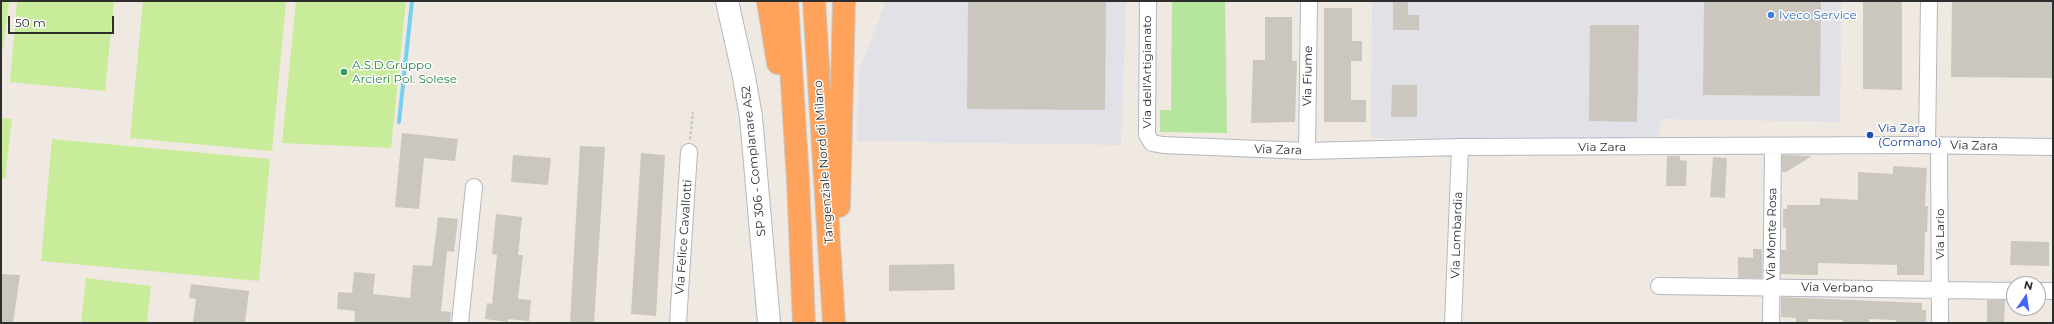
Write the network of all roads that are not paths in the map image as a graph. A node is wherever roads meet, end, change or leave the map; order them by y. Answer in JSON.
{"nodes":[{"id":1,"x":727,"y":1,"type":"edge"},
{"id":2,"x":768,"y":1,"type":"edge"},
{"id":3,"x":787,"y":1,"type":"edge"},
{"id":4,"x":814,"y":1,"type":"edge"},
{"id":5,"x":844,"y":1,"type":"edge"},
{"id":6,"x":1148,"y":1,"type":"edge"},
{"id":7,"x":1309,"y":1,"type":"edge"},
{"id":8,"x":1929,"y":1,"type":"edge"},
{"id":9,"x":1152,"y":143,"type":"joint"},
{"id":10,"x":1933,"y":145,"type":"junction"},
{"id":11,"x":1773,"y":146,"type":"junction"},
{"id":12,"x":1460,"y":147,"type":"junction"},
{"id":13,"x":2053,"y":147,"type":"edge"},
{"id":14,"x":1307,"y":151,"type":"junction"},
{"id":15,"x":689,"y":152,"type":"road end"},
{"id":16,"x":798,"y":181,"type":"junction"},
{"id":17,"x":474,"y":187,"type":"dead end"},
{"id":18,"x":1659,"y":286,"type":"dead end"},
{"id":19,"x":1771,"y":287,"type":"junction"},
{"id":20,"x":1940,"y":290,"type":"junction"},
{"id":21,"x":2006,"y":291,"type":"edge"},
{"id":22,"x":460,"y":323,"type":"edge"},
{"id":23,"x":678,"y":323,"type":"edge"},
{"id":24,"x":769,"y":323,"type":"edge"},
{"id":25,"x":804,"y":323,"type":"edge"},
{"id":26,"x":836,"y":323,"type":"edge"},
{"id":27,"x":1453,"y":323,"type":"edge"},
{"id":28,"x":1770,"y":323,"type":"edge"},
{"id":29,"x":1940,"y":323,"type":"edge"}],
"edges":[{"from":1,"to":24,"type":"main road","name":"SP 306 - Complanare A52"},
{"from":2,"to":16,"type":"highway"},
{"from":3,"to":16,"type":"highway"},
{"from":4,"to":26,"type":"highway","name":"Tangenziale Nord di Milano"},
{"from":5,"to":26,"type":"highway"},
{"from":6,"to":9,"type":"street","name":"Via dell'Artigianato"},
{"from":7,"to":14,"type":"street","name":"Via Fiume"},
{"from":8,"to":10,"type":"street","name":"Via Lario"},
{"from":9,"to":14,"type":"street","name":"Via Zara"},
{"from":10,"to":11,"type":"street","name":"Via Zara"},
{"from":10,"to":13,"type":"street","name":"Via Zara"},
{"from":10,"to":20,"type":"street","name":"Via Lario"},
{"from":11,"to":12,"type":"street","name":"Via Zara"},
{"from":11,"to":19,"type":"street","name":"Via Monte Rosa"},
{"from":12,"to":14,"type":"street","name":"Via Zara"},
{"from":12,"to":27,"type":"street","name":"Via Lombardia"},
{"from":15,"to":23,"type":"street","name":"Via Felice Cavallotti"},
{"from":16,"to":25,"type":"highway"},
{"from":17,"to":22,"type":"street"},
{"from":18,"to":19,"type":"street","name":"Via Verbano"},
{"from":19,"to":20,"type":"street","name":"Via Verbano"},
{"from":19,"to":28,"type":"street","name":"Via Monte Rosa"},
{"from":20,"to":21,"type":"street","name":"Via Verbano"},
{"from":20,"to":29,"type":"street","name":"Via Lario"}]}
